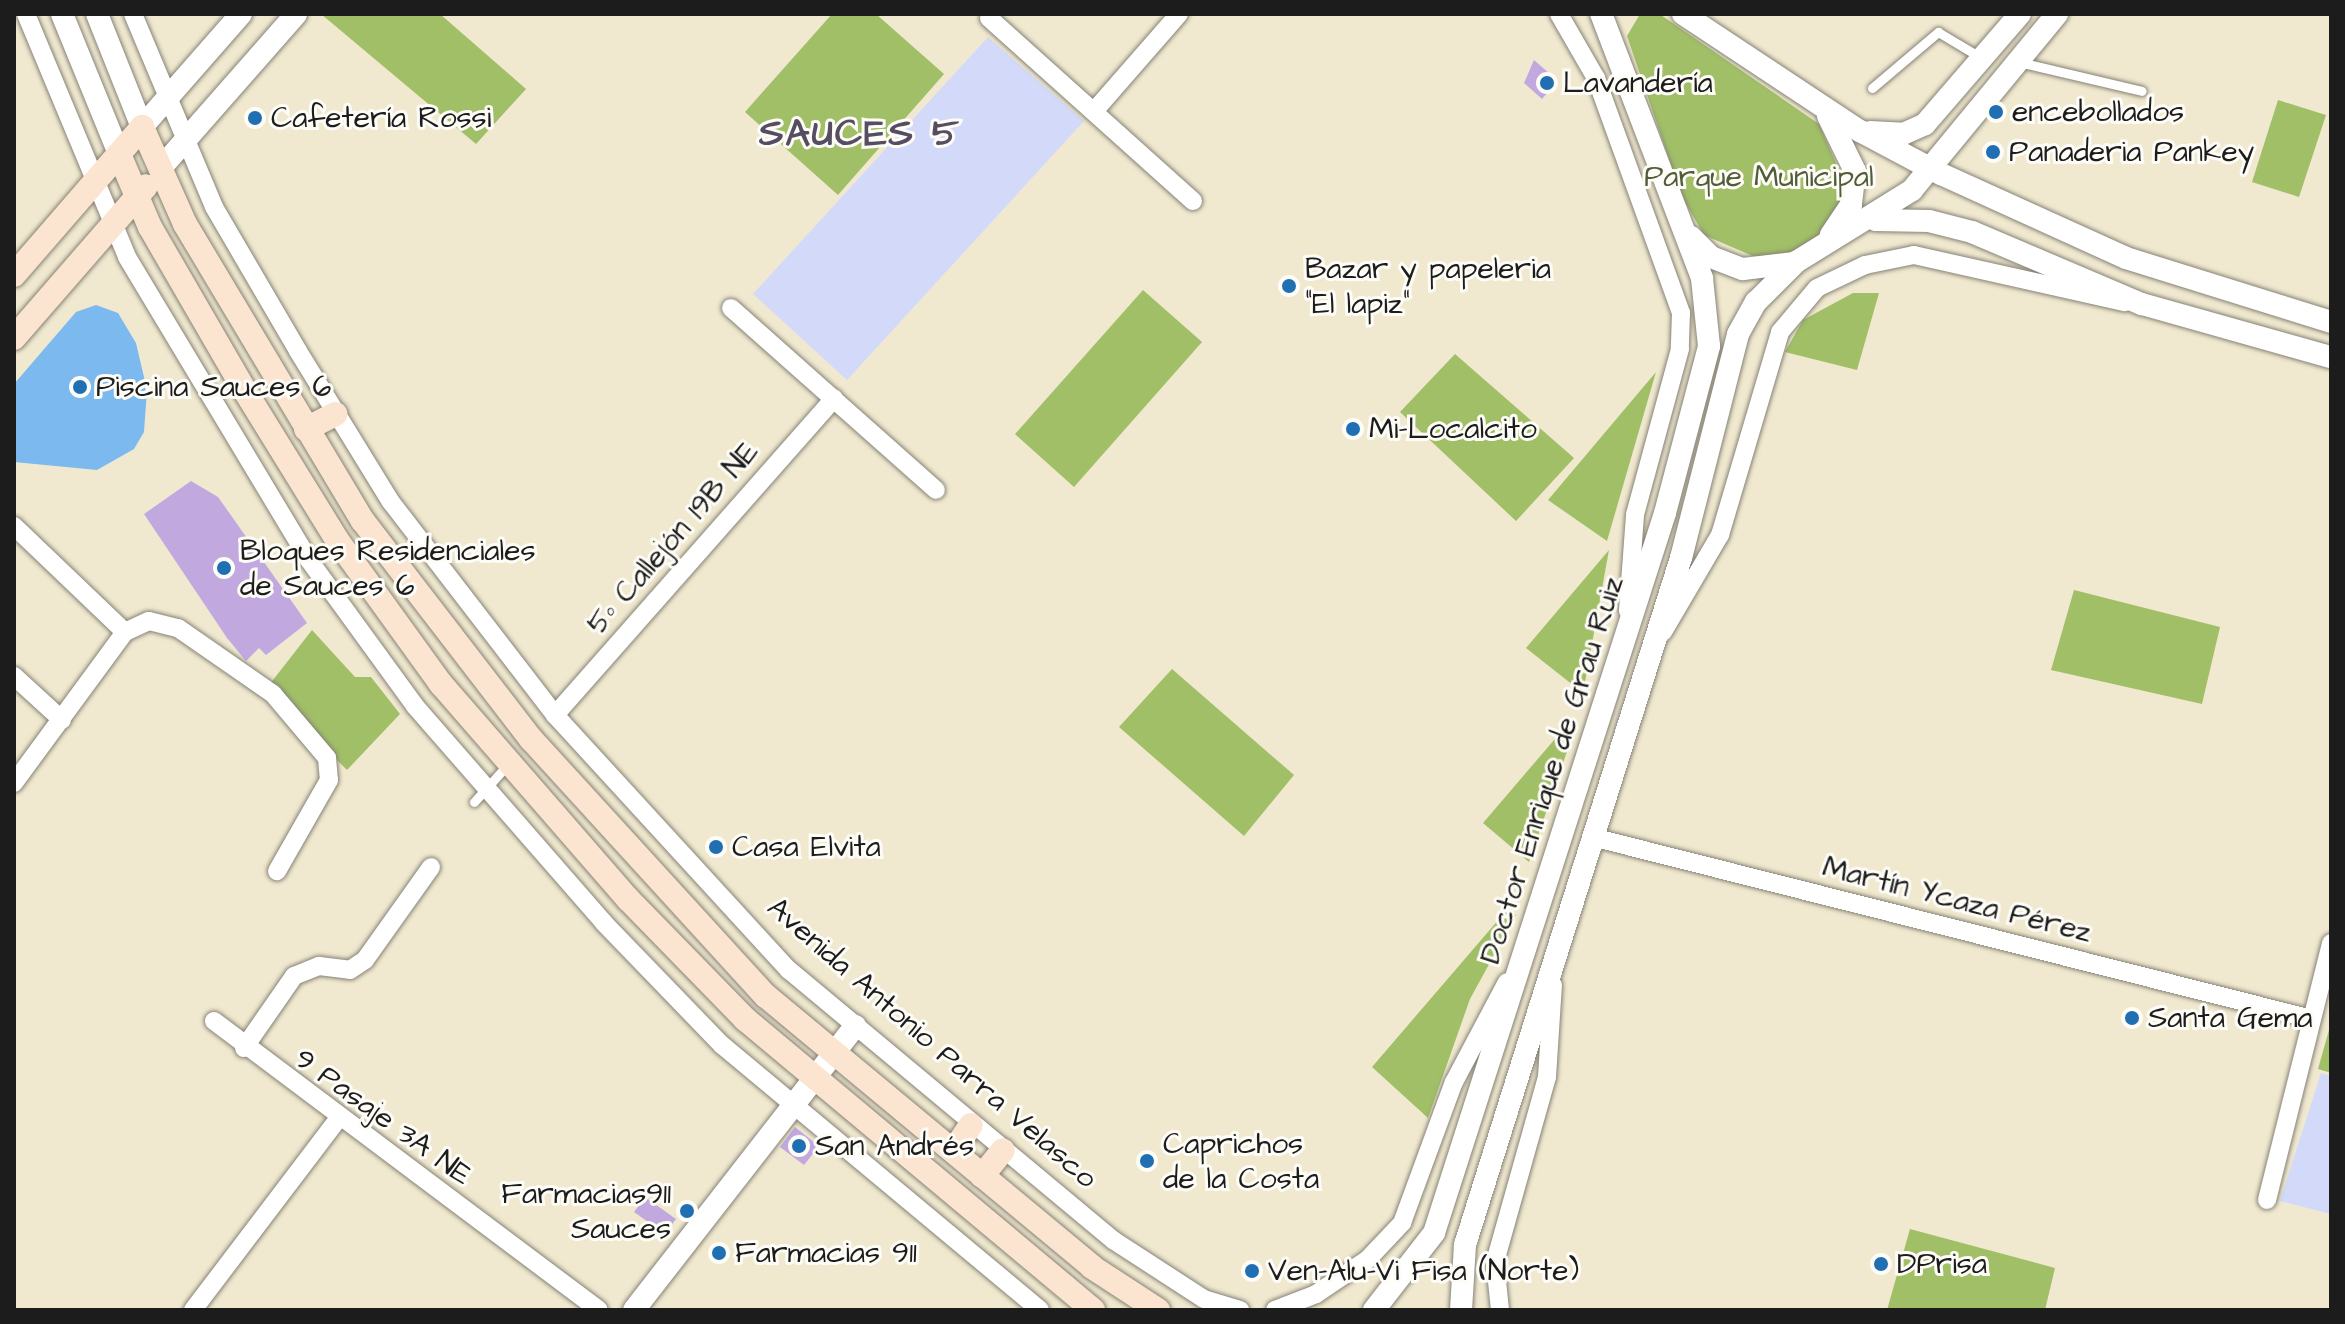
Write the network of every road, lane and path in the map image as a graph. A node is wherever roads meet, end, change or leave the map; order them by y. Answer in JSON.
{"nodes":[{"id":1,"x":26,"y":14,"type":"edge"},
{"id":2,"x":62,"y":14,"type":"edge"},
{"id":3,"x":97,"y":14,"type":"edge"},
{"id":4,"x":133,"y":14,"type":"edge"},
{"id":5,"x":241,"y":14,"type":"edge"},
{"id":6,"x":296,"y":14,"type":"edge"},
{"id":7,"x":1179,"y":14,"type":"edge"},
{"id":8,"x":1559,"y":14,"type":"edge"},
{"id":9,"x":1601,"y":14,"type":"edge"},
{"id":10,"x":1622,"y":14,"type":"edge"},
{"id":11,"x":1683,"y":14,"type":"edge"},
{"id":12,"x":2020,"y":14,"type":"edge"},
{"id":13,"x":2057,"y":14,"type":"edge"},
{"id":14,"x":989,"y":18,"type":"dead end"},
{"id":15,"x":1616,"y":48,"type":"junction"},
{"id":16,"x":1983,"y":59,"type":"junction"},
{"id":17,"x":2019,"y":62,"type":"junction"},
{"id":18,"x":1872,"y":88,"type":"dead end"},
{"id":19,"x":2142,"y":91,"type":"dead end"},
{"id":20,"x":166,"y":99,"type":"junction"},
{"id":21,"x":1819,"y":105,"type":"junction"},
{"id":22,"x":1096,"y":109,"type":"junction"},
{"id":23,"x":142,"y":127,"type":"junction"},
{"id":24,"x":1860,"y":131,"type":"junction"},
{"id":25,"x":185,"y":140,"type":"junction"},
{"id":26,"x":119,"y":154,"type":"junction"},
{"id":27,"x":160,"y":169,"type":"junction"},
{"id":28,"x":1931,"y":170,"type":"junction"},
{"id":29,"x":94,"y":183,"type":"junction"},
{"id":30,"x":137,"y":196,"type":"junction"},
{"id":31,"x":1193,"y":201,"type":"dead end"},
{"id":32,"x":112,"y":224,"type":"junction"},
{"id":33,"x":1683,"y":227,"type":"junction"},
{"id":34,"x":1852,"y":229,"type":"junction"},
{"id":35,"x":1819,"y":247,"type":"junction"},
{"id":36,"x":1796,"y":262,"type":"junction"},
{"id":37,"x":14,"y":275,"type":"edge"},
{"id":38,"x":2142,"y":304,"type":"junction"},
{"id":39,"x":731,"y":308,"type":"dead end"},
{"id":40,"x":2331,"y":322,"type":"edge"},
{"id":41,"x":14,"y":338,"type":"edge"},
{"id":42,"x":2331,"y":357,"type":"edge"},
{"id":43,"x":834,"y":398,"type":"junction"},
{"id":44,"x":335,"y":414,"type":"junction"},
{"id":45,"x":306,"y":429,"type":"junction"},
{"id":46,"x":936,"y":490,"type":"dead end"},
{"id":47,"x":18,"y":537,"type":"edge"},
{"id":48,"x":125,"y":632,"type":"junction"},
{"id":49,"x":1626,"y":632,"type":"junction"},
{"id":50,"x":1652,"y":652,"type":"junction"},
{"id":51,"x":14,"y":676,"type":"edge"},
{"id":52,"x":555,"y":715,"type":"junction"},
{"id":53,"x":62,"y":720,"type":"junction"},
{"id":54,"x":509,"y":763,"type":"junction"},
{"id":55,"x":14,"y":783,"type":"edge"},
{"id":56,"x":479,"y":794,"type":"junction"},
{"id":57,"x":1592,"y":837,"type":"junction"},
{"id":58,"x":431,"y":867,"type":"dead end"},
{"id":59,"x":277,"y":871,"type":"dead end"},
{"id":60,"x":2331,"y":943,"type":"edge"},
{"id":61,"x":1528,"y":945,"type":"junction"},
{"id":62,"x":1554,"y":971,"type":"junction"},
{"id":63,"x":2308,"y":1018,"type":"junction"},
{"id":64,"x":214,"y":1021,"type":"dead end"},
{"id":65,"x":855,"y":1026,"type":"junction"},
{"id":66,"x":244,"y":1048,"type":"junction"},
{"id":67,"x":833,"y":1053,"type":"junction"},
{"id":68,"x":813,"y":1078,"type":"junction"},
{"id":69,"x":792,"y":1105,"type":"junction"},
{"id":70,"x":338,"y":1119,"type":"junction"},
{"id":71,"x":971,"y":1125,"type":"junction"},
{"id":72,"x":954,"y":1150,"type":"junction"},
{"id":73,"x":1003,"y":1150,"type":"junction"},
{"id":74,"x":982,"y":1176,"type":"junction"},
{"id":75,"x":2267,"y":1200,"type":"dead end"},
{"id":76,"x":193,"y":1310,"type":"edge"},
{"id":77,"x":599,"y":1310,"type":"edge"},
{"id":78,"x":634,"y":1310,"type":"edge"},
{"id":79,"x":1040,"y":1310,"type":"edge"},
{"id":80,"x":1093,"y":1310,"type":"edge"},
{"id":81,"x":1158,"y":1310,"type":"edge"},
{"id":82,"x":1240,"y":1310,"type":"edge"},
{"id":83,"x":1275,"y":1310,"type":"edge"},
{"id":84,"x":1374,"y":1310,"type":"edge"},
{"id":85,"x":1461,"y":1310,"type":"edge"},
{"id":86,"x":1500,"y":1310,"type":"edge"}],
"edges":[{"from":1,"to":29,"type":"street"},
{"from":2,"to":26,"type":"street"},
{"from":3,"to":23,"type":"street"},
{"from":4,"to":20,"type":"street","name":"Avenida Antonio Parra Velasco"},
{"from":5,"to":20,"type":"street"},
{"from":6,"to":25,"type":"street"},
{"from":7,"to":22,"type":"street"},
{"from":8,"to":49,"type":"street"},
{"from":9,"to":15,"type":"street","name":"Doctor Enrique de Grau Ruiz"},
{"from":10,"to":15,"type":"street"},
{"from":11,"to":21,"type":"street"},
{"from":12,"to":16,"type":"street"},
{"from":13,"to":17,"type":"street","name":"Doctor Enrique de Grau Ruiz"},
{"from":14,"to":22,"type":"street"},
{"from":15,"to":33,"type":"street","name":"Doctor Enrique de Grau Ruiz"},
{"from":16,"to":18,"type":"lane"},
{"from":16,"to":24,"type":"street"},
{"from":17,"to":19,"type":"lane"},
{"from":17,"to":28,"type":"street","name":"Doctor Enrique de Grau Ruiz"},
{"from":20,"to":23,"type":"street"},
{"from":20,"to":25,"type":"street","name":"Avenida Antonio Parra Velasco"},
{"from":21,"to":24,"type":"street"},
{"from":21,"to":35,"type":"street"},
{"from":22,"to":31,"type":"street"},
{"from":23,"to":26,"type":"main road"},
{"from":23,"to":27,"type":"main road"},
{"from":24,"to":28,"type":"street"},
{"from":25,"to":27,"type":"street"},
{"from":25,"to":44,"type":"street","name":"Avenida Antonio Parra Velasco"},
{"from":26,"to":29,"type":"main road"},
{"from":26,"to":30,"type":"main road"},
{"from":27,"to":30,"type":"main road"},
{"from":27,"to":45,"type":"main road"},
{"from":28,"to":34,"type":"street","name":"Doctor Enrique de Grau Ruiz"},
{"from":28,"to":40,"type":"street"},
{"from":29,"to":32,"type":"street"},
{"from":29,"to":37,"type":"main road"},
{"from":30,"to":32,"type":"main road"},
{"from":30,"to":54,"type":"main road"},
{"from":32,"to":41,"type":"main road"},
{"from":32,"to":56,"type":"street"},
{"from":33,"to":36,"type":"street"},
{"from":33,"to":49,"type":"street","name":"Doctor Enrique de Grau Ruiz"},
{"from":34,"to":35,"type":"street","name":"Doctor Enrique de Grau Ruiz"},
{"from":34,"to":38,"type":"street"},
{"from":35,"to":36,"type":"street","name":"Doctor Enrique de Grau Ruiz"},
{"from":36,"to":50,"type":"street","name":"Doctor Enrique de Grau Ruiz"},
{"from":38,"to":42,"type":"street"},
{"from":38,"to":50,"type":"street","name":"Doctor Enrique de Grau Ruiz"},
{"from":39,"to":43,"type":"street"},
{"from":43,"to":46,"type":"street"},
{"from":43,"to":52,"type":"street","name":"5º Callejón 19B NE"},
{"from":44,"to":45,"type":"main road"},
{"from":44,"to":52,"type":"street","name":"Avenida Antonio Parra Velasco"},
{"from":45,"to":67,"type":"main road"},
{"from":47,"to":48,"type":"street"},
{"from":48,"to":53,"type":"street"},
{"from":48,"to":59,"type":"street"},
{"from":49,"to":61,"type":"street","name":"Doctor Enrique de Grau Ruiz"},
{"from":50,"to":57,"type":"street","name":"Doctor Enrique de Grau Ruiz"},
{"from":51,"to":53,"type":"street"},
{"from":52,"to":65,"type":"street","name":"Avenida Antonio Parra Velasco"},
{"from":53,"to":55,"type":"street"},
{"from":54,"to":56,"type":"lane"},
{"from":54,"to":68,"type":"main road"},
{"from":56,"to":69,"type":"street"},
{"from":57,"to":62,"type":"street","name":"Doctor Enrique de Grau Ruiz"},
{"from":57,"to":63,"type":"street","name":"Martín Ycaza Pérez"},
{"from":58,"to":66,"type":"street"},
{"from":60,"to":63,"type":"street"},
{"from":61,"to":83,"type":"street"},
{"from":61,"to":84,"type":"street","name":"Doctor Enrique de Grau Ruiz"},
{"from":62,"to":85,"type":"street","name":"Doctor Enrique de Grau Ruiz"},
{"from":62,"to":86,"type":"street"},
{"from":63,"to":75,"type":"street"},
{"from":64,"to":66,"type":"street","name":"9 Pasaje 3A NE"},
{"from":65,"to":67,"type":"street"},
{"from":65,"to":71,"type":"street","name":"Avenida Antonio Parra Velasco"},
{"from":66,"to":70,"type":"street","name":"9 Pasaje 3A NE"},
{"from":67,"to":68,"type":"street"},
{"from":67,"to":72,"type":"main road"},
{"from":68,"to":69,"type":"street"},
{"from":68,"to":80,"type":"main road"},
{"from":69,"to":78,"type":"street"},
{"from":69,"to":79,"type":"street"},
{"from":70,"to":76,"type":"street"},
{"from":70,"to":77,"type":"street","name":"9 Pasaje 3A NE"},
{"from":71,"to":72,"type":"main road"},
{"from":71,"to":73,"type":"street","name":"Avenida Antonio Parra Velasco"},
{"from":72,"to":74,"type":"main road"},
{"from":73,"to":74,"type":"main road"},
{"from":73,"to":82,"type":"street","name":"Avenida Antonio Parra Velasco"},
{"from":74,"to":81,"type":"main road"}]}
